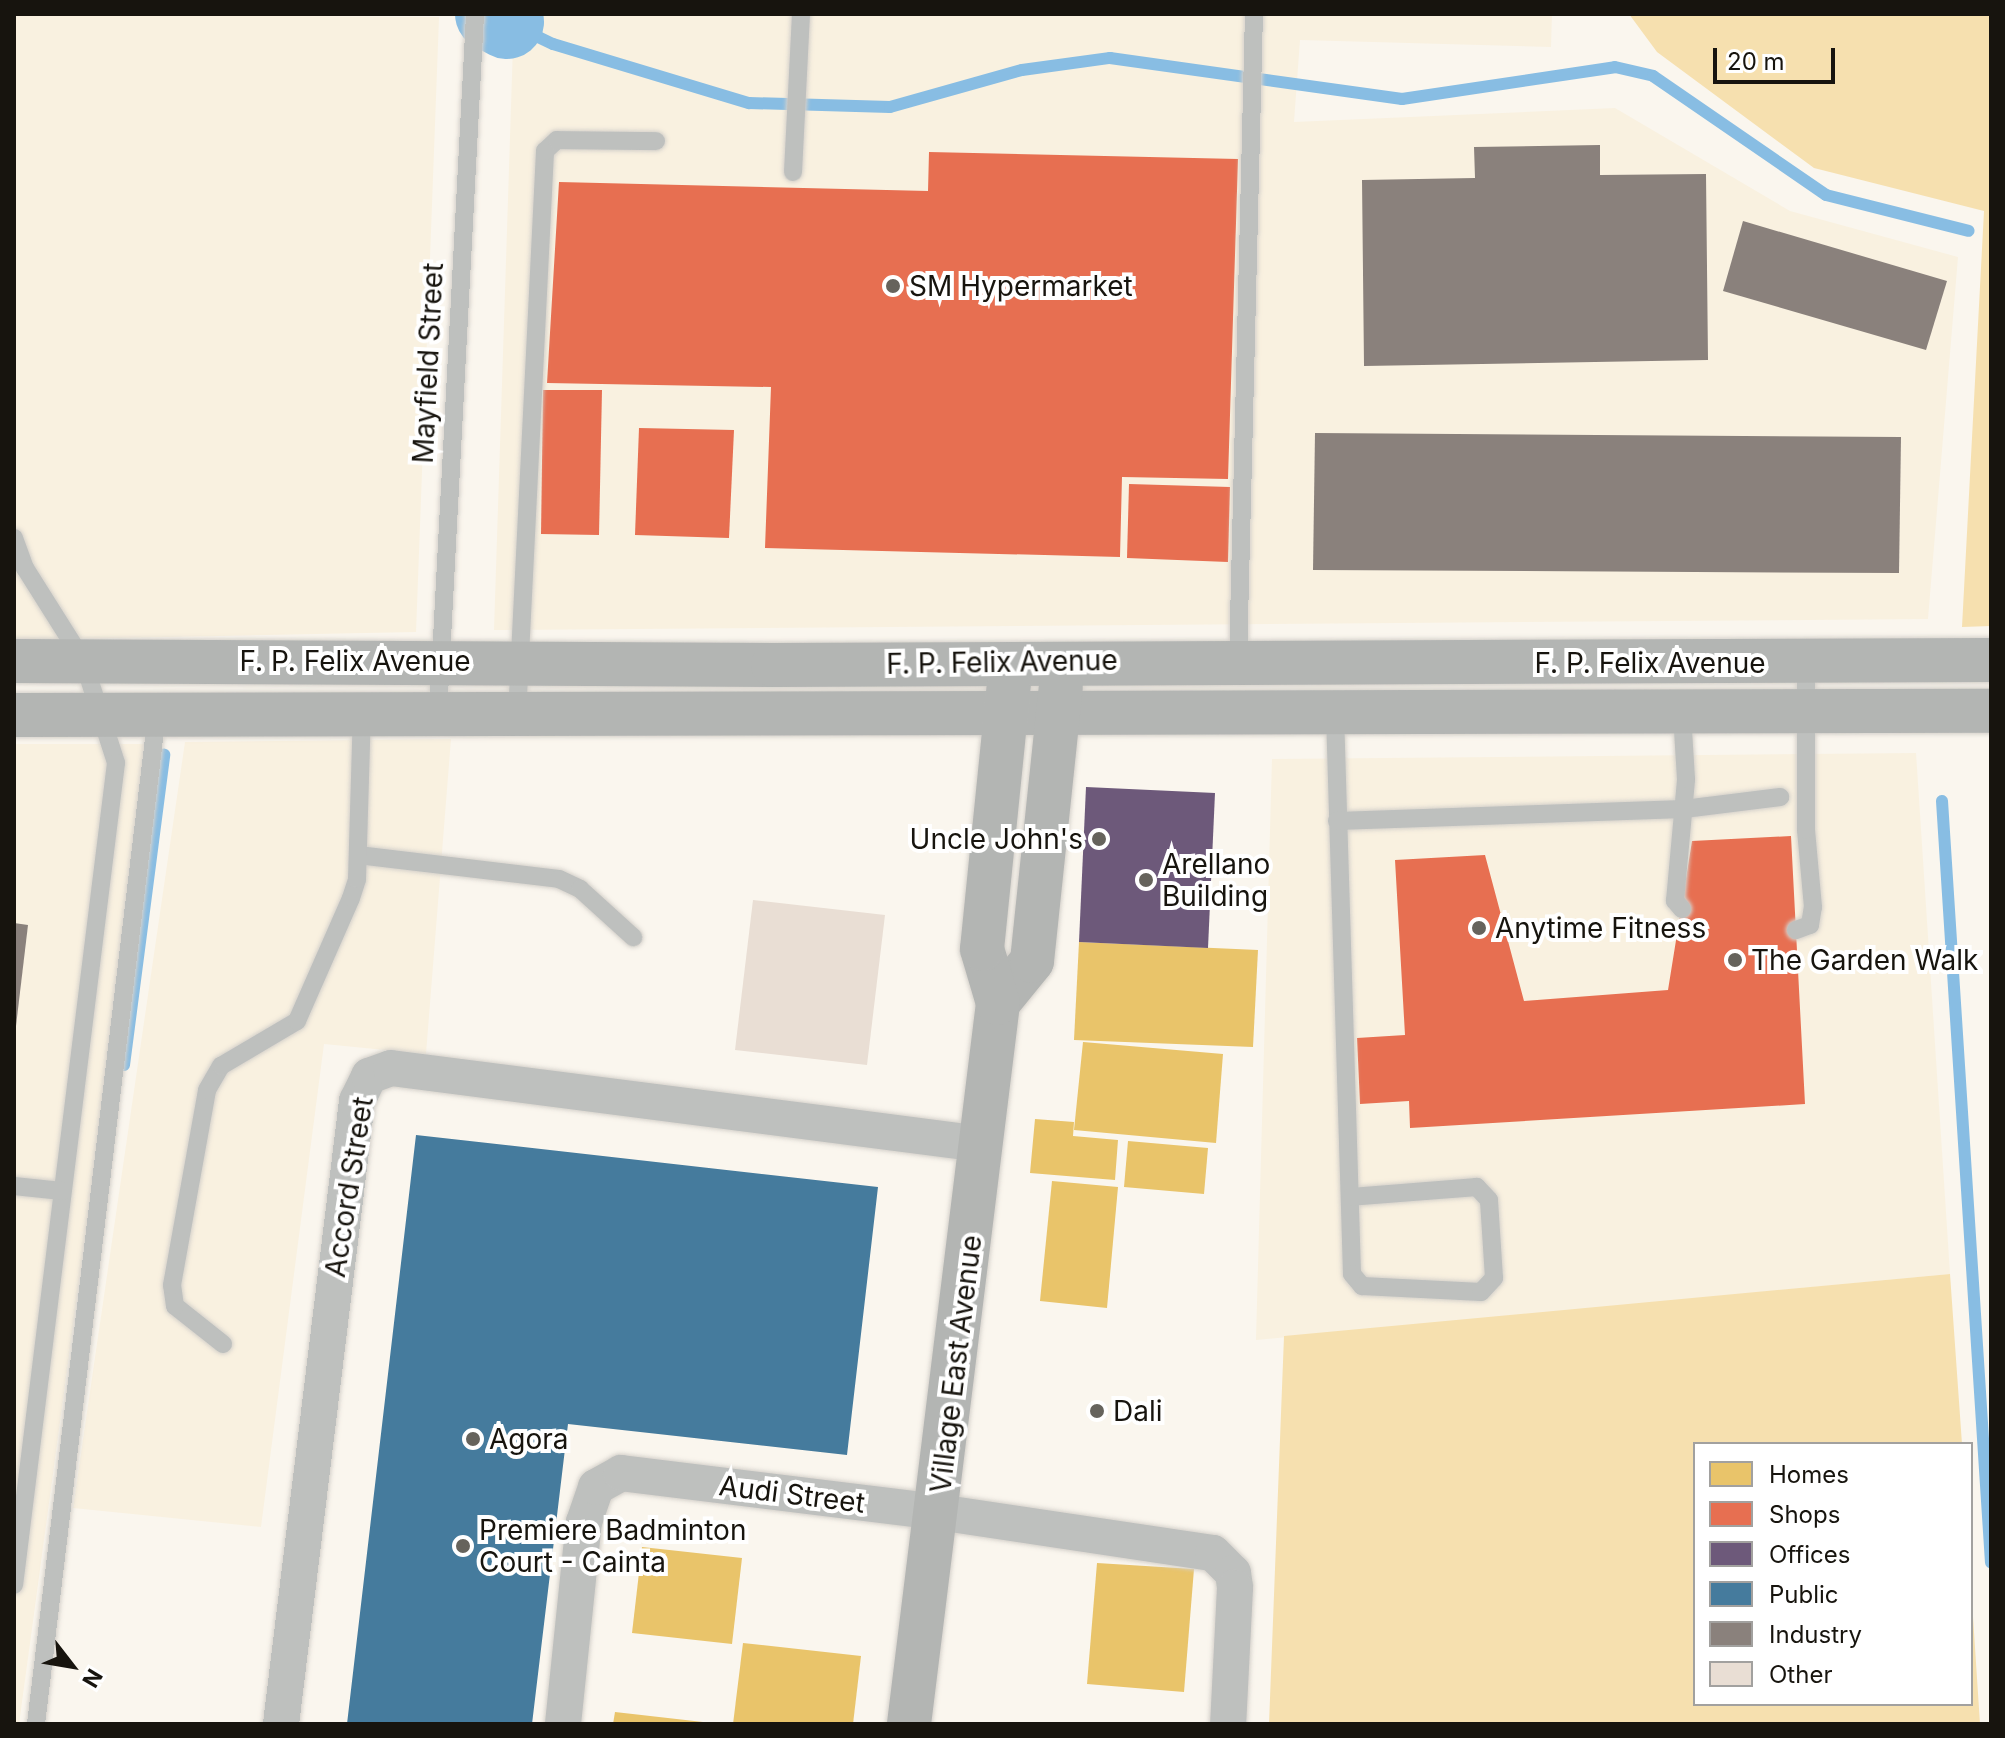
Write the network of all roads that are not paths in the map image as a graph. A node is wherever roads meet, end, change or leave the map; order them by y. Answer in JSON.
{"nodes":[{"id":1,"x":475,"y":14,"type":"edge"},
{"id":2,"x":801,"y":14,"type":"edge"},
{"id":3,"x":1254,"y":14,"type":"edge"},
{"id":4,"x":656,"y":141,"type":"dead end"},
{"id":5,"x":793,"y":172,"type":"dead end"},
{"id":6,"x":14,"y":538,"type":"edge"},
{"id":7,"x":83,"y":660,"type":"junction"},
{"id":8,"x":520,"y":660,"type":"junction"},
{"id":9,"x":1991,"y":660,"type":"edge"},
{"id":10,"x":14,"y":661,"type":"edge"},
{"id":11,"x":441,"y":661,"type":"junction"},
{"id":12,"x":1010,"y":661,"type":"junction"},
{"id":13,"x":1064,"y":661,"type":"junction"},
{"id":14,"x":1238,"y":662,"type":"junction"},
{"id":15,"x":1806,"y":663,"type":"junction"},
{"id":16,"x":1991,"y":711,"type":"edge"},
{"id":17,"x":1058,"y":713,"type":"junction"},
{"id":18,"x":1808,"y":713,"type":"junction"},
{"id":19,"x":101,"y":714,"type":"junction"},
{"id":20,"x":157,"y":714,"type":"junction"},
{"id":21,"x":362,"y":714,"type":"junction"},
{"id":22,"x":1007,"y":714,"type":"junction"},
{"id":23,"x":1335,"y":714,"type":"junction"},
{"id":24,"x":1682,"y":714,"type":"junction"},
{"id":25,"x":14,"y":715,"type":"edge"},
{"id":26,"x":438,"y":715,"type":"junction"},
{"id":27,"x":517,"y":716,"type":"junction"},
{"id":28,"x":1780,"y":797,"type":"dead end"},
{"id":29,"x":998,"y":803,"type":"junction"},
{"id":30,"x":1048,"y":806,"type":"junction"},
{"id":31,"x":1684,"y":809,"type":"junction"},
{"id":32,"x":1337,"y":821,"type":"junction"},
{"id":33,"x":358,"y":855,"type":"junction"},
{"id":34,"x":1682,"y":909,"type":"dead end"},
{"id":35,"x":1796,"y":930,"type":"dead end"},
{"id":36,"x":633,"y":937,"type":"dead end"},
{"id":37,"x":998,"y":1003,"type":"junction"},
{"id":38,"x":982,"y":1144,"type":"junction"},
{"id":39,"x":14,"y":1186,"type":"edge"},
{"id":40,"x":62,"y":1191,"type":"junction"},
{"id":41,"x":1351,"y":1197,"type":"junction"},
{"id":42,"x":223,"y":1344,"type":"dead end"},
{"id":43,"x":938,"y":1512,"type":"junction"},
{"id":44,"x":14,"y":1585,"type":"edge"},
{"id":45,"x":36,"y":1724,"type":"edge"},
{"id":46,"x":281,"y":1724,"type":"edge"},
{"id":47,"x":563,"y":1724,"type":"edge"},
{"id":48,"x":909,"y":1724,"type":"edge"},
{"id":49,"x":1228,"y":1724,"type":"edge"}],
"edges":[{"from":1,"to":11,"type":"lane","name":"Mayfield Street"},
{"from":2,"to":5,"type":"lane"},
{"from":3,"to":14,"type":"lane"},
{"from":4,"to":8,"type":"lane"},
{"from":6,"to":7,"type":"lane"},
{"from":7,"to":10,"type":"main road","name":"F. P. Felix Avenue"},
{"from":7,"to":11,"type":"main road","name":"F. P. Felix Avenue"},
{"from":7,"to":19,"type":"lane"},
{"from":8,"to":11,"type":"main road","name":"F. P. Felix Avenue"},
{"from":8,"to":12,"type":"main road","name":"F. P. Felix Avenue"},
{"from":8,"to":27,"type":"lane"},
{"from":9,"to":15,"type":"main road","name":"F. P. Felix Avenue"},
{"from":11,"to":26,"type":"lane","name":"Mayfield Street"},
{"from":12,"to":13,"type":"main road","name":"F. P. Felix Avenue"},
{"from":12,"to":22,"type":"main road","name":"Village East Avenue"},
{"from":13,"to":14,"type":"main road","name":"F. P. Felix Avenue"},
{"from":13,"to":17,"type":"main road"},
{"from":14,"to":15,"type":"main road","name":"F. P. Felix Avenue"},
{"from":15,"to":18,"type":"lane"},
{"from":16,"to":18,"type":"main road","name":"F. P. Felix Avenue"},
{"from":17,"to":22,"type":"main road","name":"F. P. Felix Avenue"},
{"from":17,"to":23,"type":"main road","name":"F. P. Felix Avenue"},
{"from":17,"to":30,"type":"main road"},
{"from":18,"to":24,"type":"main road","name":"F. P. Felix Avenue"},
{"from":18,"to":35,"type":"lane"},
{"from":19,"to":20,"type":"main road","name":"F. P. Felix Avenue"},
{"from":19,"to":25,"type":"main road","name":"F. P. Felix Avenue"},
{"from":19,"to":40,"type":"lane"},
{"from":20,"to":21,"type":"main road","name":"F. P. Felix Avenue"},
{"from":20,"to":45,"type":"lane"},
{"from":21,"to":26,"type":"main road","name":"F. P. Felix Avenue"},
{"from":21,"to":33,"type":"lane"},
{"from":22,"to":27,"type":"main road","name":"F. P. Felix Avenue"},
{"from":22,"to":29,"type":"main road","name":"Village East Avenue"},
{"from":23,"to":24,"type":"main road","name":"F. P. Felix Avenue"},
{"from":23,"to":32,"type":"lane"},
{"from":24,"to":31,"type":"lane"},
{"from":26,"to":27,"type":"main road","name":"F. P. Felix Avenue"},
{"from":28,"to":31,"type":"lane"},
{"from":29,"to":30,"type":"main road"},
{"from":29,"to":37,"type":"main road","name":"Village East Avenue"},
{"from":30,"to":37,"type":"main road"},
{"from":31,"to":32,"type":"lane"},
{"from":31,"to":34,"type":"lane"},
{"from":32,"to":41,"type":"lane"},
{"from":33,"to":36,"type":"lane"},
{"from":33,"to":42,"type":"lane"},
{"from":37,"to":38,"type":"main road","name":"Village East Avenue"},
{"from":38,"to":43,"type":"main road","name":"Village East Avenue"},
{"from":38,"to":46,"type":"street","name":"Accord Street"},
{"from":39,"to":40,"type":"lane"},
{"from":40,"to":44,"type":"lane"},
{"from":41,"to":41,"type":"lane"},
{"from":43,"to":47,"type":"street","name":"Audi Street"},
{"from":43,"to":48,"type":"main road","name":"Village East Avenue"},
{"from":43,"to":49,"type":"street","name":"Audi Street"}]}
